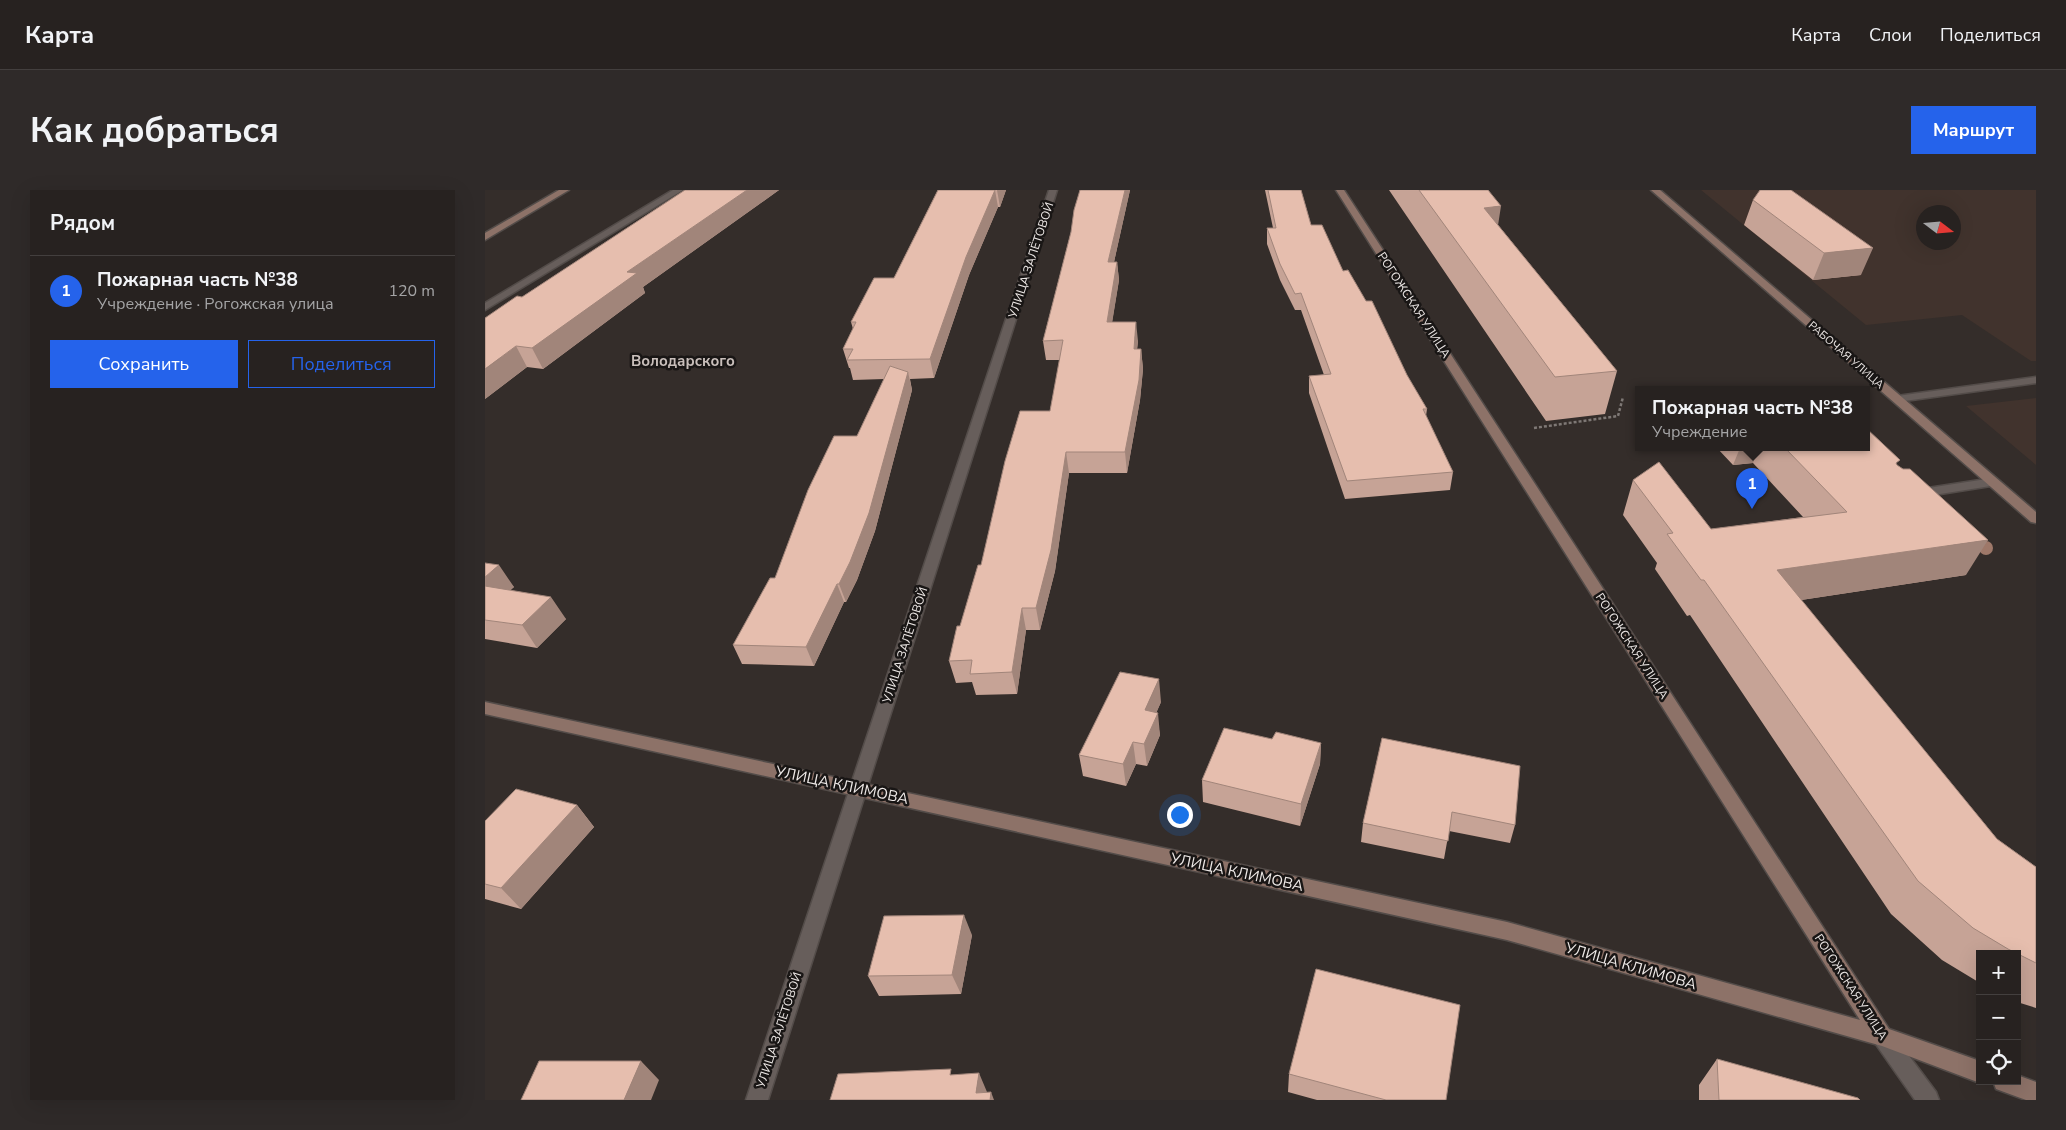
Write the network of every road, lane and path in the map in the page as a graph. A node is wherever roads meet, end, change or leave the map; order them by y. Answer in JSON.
{"nodes":[{"id":1,"x":565,"y":190,"type":"edge"},
{"id":2,"x":679,"y":190,"type":"edge"},
{"id":3,"x":1053,"y":190,"type":"edge"},
{"id":4,"x":1340,"y":190,"type":"edge"},
{"id":5,"x":1655,"y":190,"type":"edge"},
{"id":6,"x":485,"y":236,"type":"edge"},
{"id":7,"x":485,"y":308,"type":"edge"},
{"id":8,"x":2036,"y":380,"type":"edge"},
{"id":9,"x":1623,"y":397,"type":"dead end"},
{"id":10,"x":1897,"y":399,"type":"junction"},
{"id":11,"x":1534,"y":428,"type":"dead end"},
{"id":12,"x":1993,"y":482,"type":"junction"},
{"id":13,"x":1904,"y":495,"type":"edge"},
{"id":14,"x":2036,"y":519,"type":"edge"},
{"id":15,"x":485,"y":708,"type":"edge"},
{"id":16,"x":858,"y":789,"type":"junction"},
{"id":17,"x":1882,"y":1036,"type":"junction"},
{"id":18,"x":1976,"y":1071,"type":"edge"},
{"id":19,"x":2015,"y":1085,"type":"edge"},
{"id":20,"x":2036,"y":1093,"type":"edge"},
{"id":21,"x":757,"y":1100,"type":"edge"},
{"id":22,"x":1928,"y":1100,"type":"edge"}],
"edges":[{"from":1,"to":6,"type":"main road"},
{"from":2,"to":7,"type":"street"},
{"from":3,"to":16,"type":"street","name":"УЛИЦА ЗАЛЁТОВОЙ"},
{"from":4,"to":17,"type":"main road","name":"РОГОЖСКАЯ УЛИЦА"},
{"from":5,"to":10,"type":"main road","name":"РАБОЧАЯ УЛИЦА"},
{"from":8,"to":10,"type":"street"},
{"from":9,"to":11,"type":"path"},
{"from":10,"to":12,"type":"main road","name":"РАБОЧАЯ УЛИЦА"},
{"from":12,"to":13,"type":"street"},
{"from":12,"to":14,"type":"main road","name":"РАБОЧАЯ УЛИЦА"},
{"from":15,"to":16,"type":"main road","name":"УЛИЦА КЛИМОВА"},
{"from":16,"to":17,"type":"main road","name":"УЛИЦА КЛИМОВА"},
{"from":16,"to":21,"type":"street","name":"УЛИЦА ЗАЛЁТОВОЙ"},
{"from":17,"to":18,"type":"main road","name":"УЛИЦА КЛИМОВА"},
{"from":17,"to":22,"type":"street","name":"РОГОЖСКАЯ УЛИЦА"},
{"from":19,"to":20,"type":"main road"}]}
